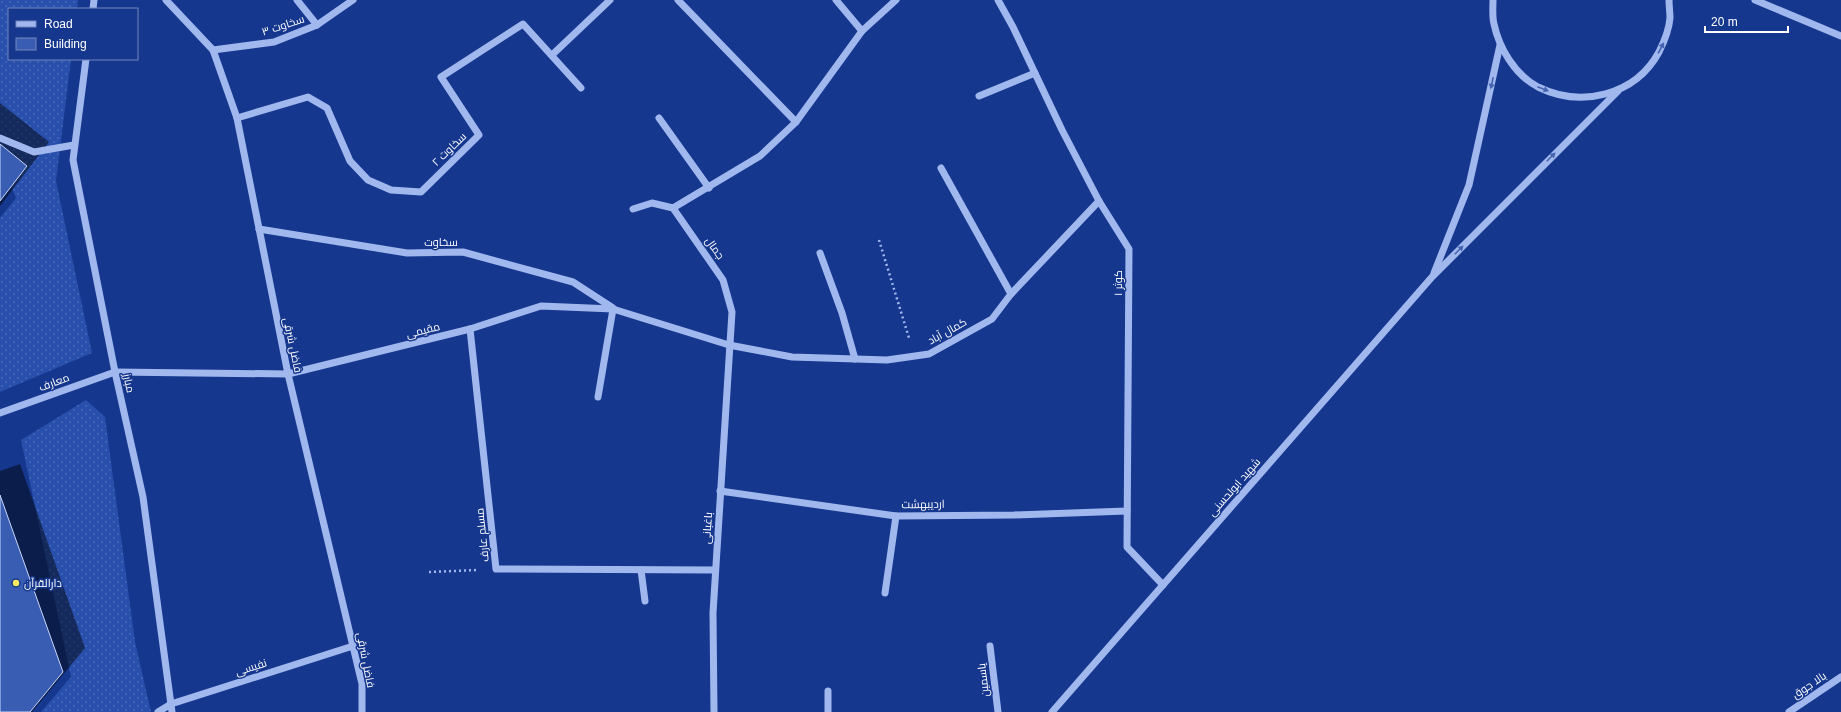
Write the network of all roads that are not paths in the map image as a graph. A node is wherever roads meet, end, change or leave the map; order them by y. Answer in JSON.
{"nodes":[{"id":1,"x":166,"y":0,"type":"edge"},
{"id":2,"x":297,"y":0,"type":"edge"},
{"id":3,"x":353,"y":0,"type":"edge"},
{"id":4,"x":610,"y":0,"type":"edge"},
{"id":5,"x":678,"y":0,"type":"edge"},
{"id":6,"x":836,"y":0,"type":"edge"},
{"id":7,"x":896,"y":0,"type":"edge"},
{"id":8,"x":998,"y":0,"type":"edge"},
{"id":9,"x":1493,"y":0,"type":"edge"},
{"id":10,"x":1669,"y":0,"type":"edge"},
{"id":11,"x":1755,"y":0,"type":"edge"},
{"id":12,"x":317,"y":25,"type":"junction"},
{"id":13,"x":862,"y":31,"type":"junction"},
{"id":14,"x":1841,"y":36,"type":"edge"},
{"id":15,"x":1500,"y":45,"type":"junction"},
{"id":16,"x":213,"y":50,"type":"junction"},
{"id":17,"x":552,"y":55,"type":"junction"},
{"id":18,"x":86,"y":60,"type":"edge"},
{"id":19,"x":1035,"y":73,"type":"junction"},
{"id":20,"x":581,"y":88,"type":"dead end"},
{"id":21,"x":1618,"y":91,"type":"junction"},
{"id":22,"x":979,"y":96,"type":"dead end"},
{"id":23,"x":237,"y":118,"type":"junction"},
{"id":24,"x":659,"y":118,"type":"dead end"},
{"id":25,"x":796,"y":122,"type":"junction"},
{"id":26,"x":0,"y":138,"type":"edge"},
{"id":27,"x":74,"y":145,"type":"junction"},
{"id":28,"x":941,"y":168,"type":"dead end"},
{"id":29,"x":709,"y":188,"type":"junction"},
{"id":30,"x":1099,"y":201,"type":"junction"},
{"id":31,"x":673,"y":208,"type":"junction"},
{"id":32,"x":633,"y":209,"type":"dead end"},
{"id":33,"x":259,"y":229,"type":"junction"},
{"id":34,"x":820,"y":253,"type":"dead end"},
{"id":35,"x":1432,"y":277,"type":"junction"},
{"id":36,"x":1011,"y":294,"type":"junction"},
{"id":37,"x":613,"y":309,"type":"junction"},
{"id":38,"x":470,"y":329,"type":"junction"},
{"id":39,"x":728,"y":345,"type":"junction"},
{"id":40,"x":855,"y":359,"type":"junction"},
{"id":41,"x":115,"y":372,"type":"junction"},
{"id":42,"x":288,"y":374,"type":"junction"},
{"id":43,"x":598,"y":397,"type":"dead end"},
{"id":44,"x":0,"y":413,"type":"edge"},
{"id":45,"x":720,"y":491,"type":"junction"},
{"id":46,"x":1128,"y":511,"type":"junction"},
{"id":47,"x":896,"y":516,"type":"junction"},
{"id":48,"x":641,"y":570,"type":"junction"},
{"id":49,"x":715,"y":570,"type":"junction"},
{"id":50,"x":1163,"y":585,"type":"junction"},
{"id":51,"x":885,"y":592,"type":"dead end"},
{"id":52,"x":645,"y":601,"type":"dead end"},
{"id":53,"x":353,"y":646,"type":"junction"},
{"id":54,"x":990,"y":646,"type":"dead end"},
{"id":55,"x":1841,"y":677,"type":"edge"},
{"id":56,"x":828,"y":691,"type":"dead end"},
{"id":57,"x":171,"y":704,"type":"junction"},
{"id":58,"x":158,"y":712,"type":"edge"},
{"id":59,"x":172,"y":712,"type":"edge"},
{"id":60,"x":362,"y":712,"type":"edge"},
{"id":61,"x":714,"y":712,"type":"edge"},
{"id":62,"x":828,"y":712,"type":"edge"},
{"id":63,"x":998,"y":712,"type":"edge"},
{"id":64,"x":1052,"y":712,"type":"edge"},
{"id":65,"x":1789,"y":712,"type":"edge"}],
"edges":[{"from":1,"to":16,"type":"street","name":"فاضل شرقی"},
{"from":2,"to":12,"type":"street"},
{"from":3,"to":12,"type":"street","name":"سخاوت ۳"},
{"from":4,"to":17,"type":"street"},
{"from":5,"to":25,"type":"street"},
{"from":6,"to":13,"type":"street"},
{"from":7,"to":13,"type":"street"},
{"from":8,"to":19,"type":"street","name":"کوثر ۱"},
{"from":9,"to":15,"type":"street"},
{"from":21,"to":10,"type":"street","one_way":true},
{"from":11,"to":14,"type":"street"},
{"from":12,"to":16,"type":"street","name":"سخاوت ۳"},
{"from":13,"to":25,"type":"street"},
{"from":15,"to":21,"type":"street","one_way":true},
{"from":15,"to":35,"type":"street","one_way":true},
{"from":16,"to":23,"type":"street","name":"فاضل شرقی"},
{"from":17,"to":20,"type":"street","name":"سخاوت ۲"},
{"from":17,"to":23,"type":"street","name":"سخاوت ۲"},
{"from":18,"to":27,"type":"street","name":"مبارز"},
{"from":19,"to":22,"type":"street"},
{"from":19,"to":30,"type":"street","name":"کوثر ۱"},
{"from":35,"to":21,"type":"street","name":"شهید ابولحسنی","one_way":true},
{"from":23,"to":33,"type":"street","name":"فاضل شرقی"},
{"from":24,"to":29,"type":"street"},
{"from":25,"to":29,"type":"street"},
{"from":26,"to":27,"type":"street"},
{"from":27,"to":41,"type":"street","name":"مبارز"},
{"from":28,"to":36,"type":"street"},
{"from":29,"to":31,"type":"street"},
{"from":30,"to":36,"type":"street","name":"کمال آباد"},
{"from":30,"to":46,"type":"street","name":"کوثر ۱"},
{"from":31,"to":32,"type":"street"},
{"from":31,"to":39,"type":"street","name":"جمال"},
{"from":33,"to":37,"type":"street","name":"سخاوت"},
{"from":33,"to":42,"type":"street","name":"فاضل شرقی"},
{"from":34,"to":40,"type":"street"},
{"from":35,"to":50,"type":"street","name":"شهید ابولحسنی"},
{"from":36,"to":40,"type":"street","name":"کمال آباد"},
{"from":37,"to":38,"type":"street","name":"مقیمی"},
{"from":37,"to":39,"type":"street","name":"مقیمی"},
{"from":37,"to":43,"type":"street"},
{"from":38,"to":42,"type":"street","name":"مقیمی"},
{"from":38,"to":48,"type":"street","name":"مسلم عارف"},
{"from":39,"to":40,"type":"street","name":"کمال آباد"},
{"from":39,"to":45,"type":"street","name":"باغبانی"},
{"from":41,"to":42,"type":"street","name":"مقیمی"},
{"from":41,"to":44,"type":"street","name":"معارف"},
{"from":41,"to":57,"type":"street","name":"مبارز"},
{"from":42,"to":53,"type":"street","name":"فاضل شرقی"},
{"from":45,"to":47,"type":"street","name":"اردیبهشت"},
{"from":45,"to":49,"type":"street","name":"باغبانی"},
{"from":46,"to":47,"type":"street","name":"اردیبهشت"},
{"from":46,"to":50,"type":"street","name":"کوثر ۱"},
{"from":47,"to":51,"type":"street"},
{"from":48,"to":49,"type":"street","name":"مسلم عارف"},
{"from":48,"to":52,"type":"street"},
{"from":49,"to":61,"type":"street","name":"باغبانی"},
{"from":50,"to":64,"type":"street","name":"شهید ابولحسنی"},
{"from":53,"to":57,"type":"street","name":"نفیسی"},
{"from":53,"to":60,"type":"street","name":"فاضل شرقی"},
{"from":54,"to":63,"type":"street","name":"یاسمین"},
{"from":55,"to":65,"type":"street","name":"بالا جوق"},
{"from":56,"to":62,"type":"street"},
{"from":57,"to":58,"type":"street","name":"نفیسی"},
{"from":57,"to":59,"type":"street","name":"مبارز"}]}
